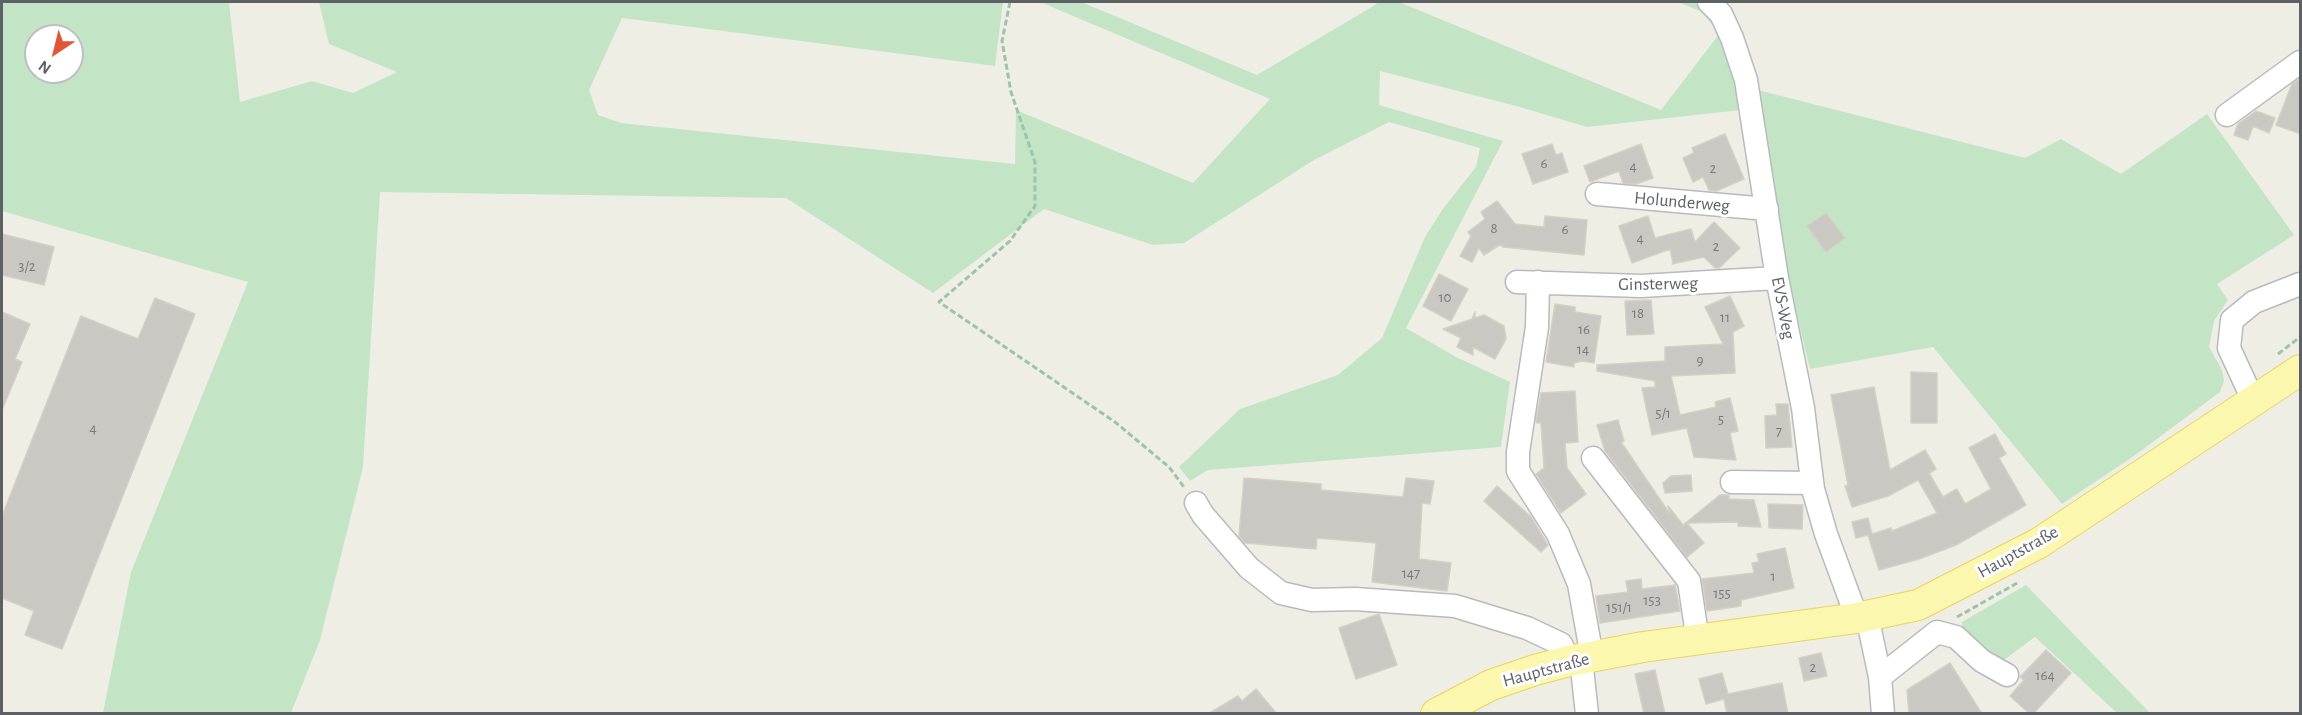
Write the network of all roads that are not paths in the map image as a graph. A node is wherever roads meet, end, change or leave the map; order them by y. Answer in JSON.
{"nodes":[{"id":1,"x":1709,"y":2,"type":"edge"},
{"id":2,"x":2301,"y":62,"type":"edge"},
{"id":3,"x":2227,"y":115,"type":"dead end"},
{"id":4,"x":1597,"y":194,"type":"dead end"},
{"id":5,"x":1767,"y":209,"type":"junction"},
{"id":6,"x":1777,"y":278,"type":"junction"},
{"id":7,"x":2301,"y":284,"type":"edge"},
{"id":8,"x":2301,"y":370,"type":"edge"},
{"id":9,"x":2253,"y":400,"type":"junction"},
{"id":10,"x":1593,"y":458,"type":"dead end"},
{"id":11,"x":1732,"y":482,"type":"dead end"},
{"id":12,"x":1812,"y":483,"type":"junction"},
{"id":13,"x":1196,"y":503,"type":"road end"},
{"id":14,"x":1862,"y":617,"type":"junction"},
{"id":15,"x":1698,"y":640,"type":"junction"},
{"id":16,"x":1581,"y":659,"type":"junction"},
{"id":17,"x":2007,"y":675,"type":"dead end"},
{"id":18,"x":1880,"y":677,"type":"junction"},
{"id":19,"x":1436,"y":714,"type":"edge"},
{"id":20,"x":1587,"y":714,"type":"edge"},
{"id":21,"x":1884,"y":714,"type":"edge"}],
"edges":[{"from":1,"to":5,"type":"street","name":"EVS-Weg"},
{"from":2,"to":3,"type":"street"},
{"from":4,"to":5,"type":"street","name":"Holunderweg"},
{"from":5,"to":6,"type":"street","name":"EVS-Weg"},
{"from":6,"to":12,"type":"street","name":"EVS-Weg"},
{"from":6,"to":16,"type":"street","name":"Ginsterweg"},
{"from":7,"to":9,"type":"street"},
{"from":8,"to":9,"type":"main road","name":"Hauptstraße"},
{"from":9,"to":14,"type":"main road","name":"Hauptstraße"},
{"from":10,"to":15,"type":"street"},
{"from":11,"to":12,"type":"street"},
{"from":12,"to":14,"type":"street","name":"EVS-Weg"},
{"from":13,"to":16,"type":"street"},
{"from":14,"to":15,"type":"main road","name":"Hauptstraße"},
{"from":14,"to":18,"type":"street","name":"EVS-Weg"},
{"from":15,"to":16,"type":"main road","name":"Hauptstraße"},
{"from":16,"to":19,"type":"main road","name":"Hauptstraße"},
{"from":16,"to":20,"type":"street"},
{"from":17,"to":18,"type":"street"},
{"from":18,"to":21,"type":"street","name":"EVS-Weg"}]}
